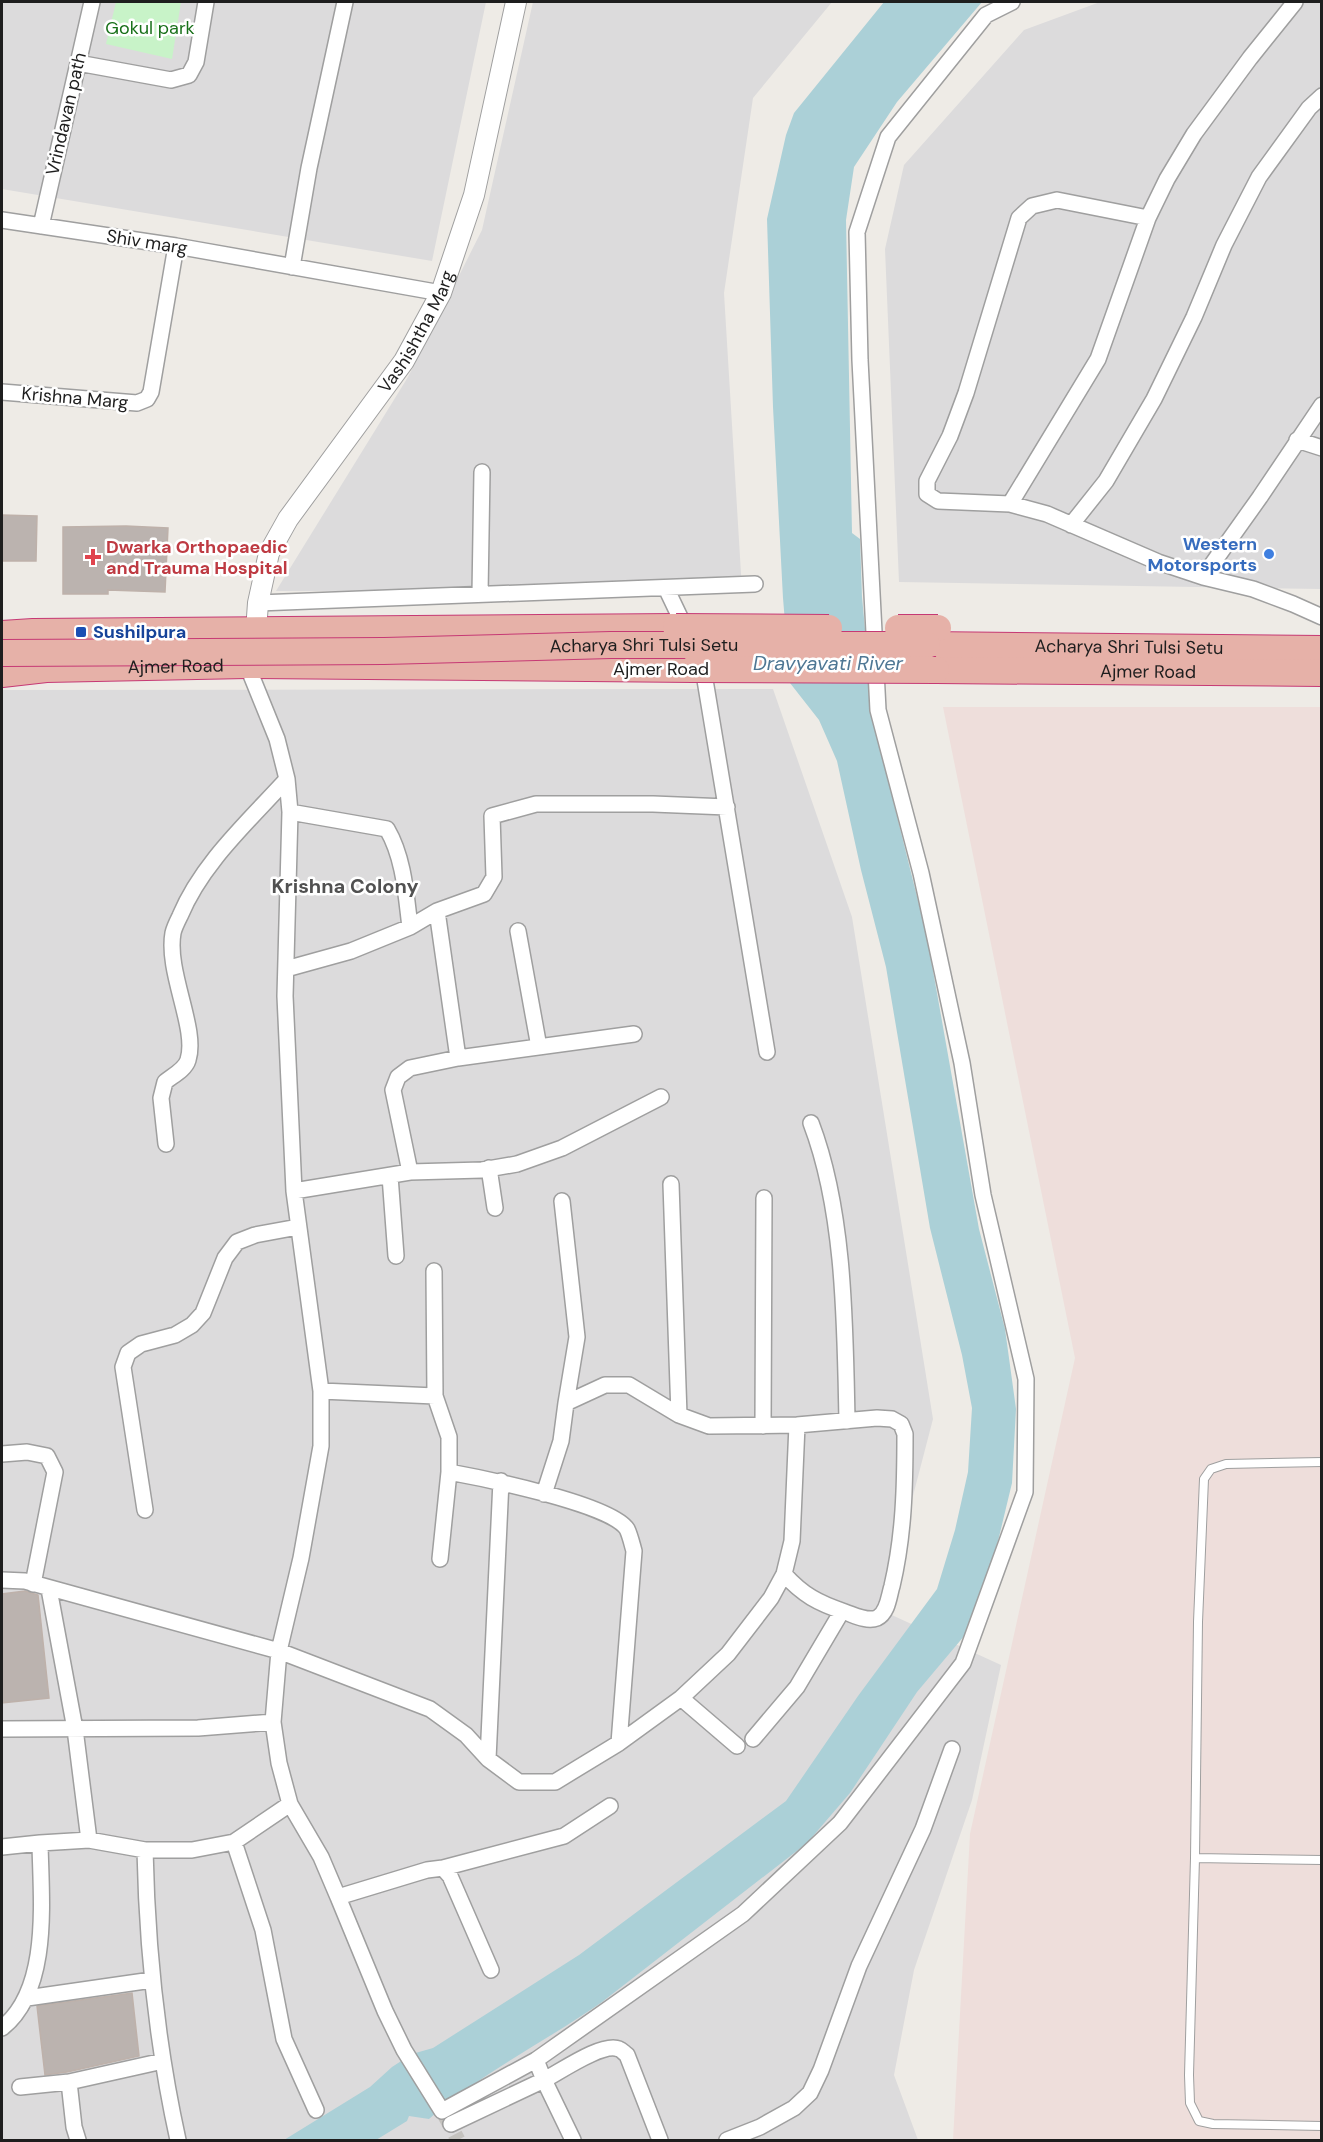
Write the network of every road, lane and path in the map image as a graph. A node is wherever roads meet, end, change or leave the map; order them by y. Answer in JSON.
{"nodes":[{"id":1,"x":92,"y":2,"type":"edge"},
{"id":2,"x":206,"y":2,"type":"edge"},
{"id":3,"x":345,"y":2,"type":"edge"},
{"id":4,"x":516,"y":2,"type":"edge"},
{"id":5,"x":1012,"y":2,"type":"edge"},
{"id":6,"x":1295,"y":2,"type":"edge"},
{"id":7,"x":78,"y":63,"type":"junction"},
{"id":8,"x":1322,"y":96,"type":"edge"},
{"id":9,"x":1148,"y":218,"type":"junction"},
{"id":10,"x":2,"y":220,"type":"edge"},
{"id":11,"x":40,"y":226,"type":"junction"},
{"id":12,"x":176,"y":246,"type":"junction"},
{"id":13,"x":292,"y":267,"type":"junction"},
{"id":14,"x":441,"y":293,"type":"junction"},
{"id":15,"x":2,"y":392,"type":"edge"},
{"id":16,"x":1322,"y":405,"type":"edge"},
{"id":17,"x":1297,"y":440,"type":"junction"},
{"id":18,"x":1322,"y":448,"type":"edge"},
{"id":19,"x":483,"y":472,"type":"dead end"},
{"id":20,"x":1010,"y":504,"type":"junction"},
{"id":21,"x":1071,"y":525,"type":"junction"},
{"id":22,"x":1203,"y":577,"type":"junction"},
{"id":23,"x":755,"y":584,"type":"dead end"},
{"id":24,"x":666,"y":588,"type":"junction"},
{"id":25,"x":480,"y":594,"type":"junction"},
{"id":26,"x":258,"y":603,"type":"junction"},
{"id":27,"x":1322,"y":617,"type":"edge"},
{"id":28,"x":256,"y":631,"type":"junction"},
{"id":29,"x":1322,"y":633,"type":"edge"},
{"id":30,"x":2,"y":634,"type":"edge"},
{"id":31,"x":1322,"y":649,"type":"edge"},
{"id":32,"x":2,"y":653,"type":"edge"},
{"id":33,"x":248,"y":665,"type":"junction"},
{"id":34,"x":1322,"y":673,"type":"edge"},
{"id":35,"x":2,"y":674,"type":"edge"},
{"id":36,"x":287,"y":780,"type":"junction"},
{"id":37,"x":727,"y":807,"type":"junction"},
{"id":38,"x":290,"y":812,"type":"junction"},
{"id":39,"x":436,"y":910,"type":"junction"},
{"id":40,"x":410,"y":927,"type":"junction"},
{"id":41,"x":518,"y":931,"type":"dead end"},
{"id":42,"x":286,"y":969,"type":"junction"},
{"id":43,"x":634,"y":1034,"type":"dead end"},
{"id":44,"x":540,"y":1047,"type":"junction"},
{"id":45,"x":767,"y":1052,"type":"dead end"},
{"id":46,"x":458,"y":1058,"type":"junction"},
{"id":47,"x":661,"y":1097,"type":"dead end"},
{"id":48,"x":811,"y":1123,"type":"dead end"},
{"id":49,"x":166,"y":1144,"type":"dead end"},
{"id":50,"x":489,"y":1168,"type":"junction"},
{"id":51,"x":410,"y":1172,"type":"junction"},
{"id":52,"x":390,"y":1176,"type":"junction"},
{"id":53,"x":670,"y":1184,"type":"dead end"},
{"id":54,"x":294,"y":1191,"type":"junction"},
{"id":55,"x":764,"y":1198,"type":"dead end"},
{"id":56,"x":562,"y":1201,"type":"dead end"},
{"id":57,"x":495,"y":1208,"type":"dead end"},
{"id":58,"x":298,"y":1227,"type":"junction"},
{"id":59,"x":396,"y":1256,"type":"dead end"},
{"id":60,"x":434,"y":1271,"type":"dead end"},
{"id":61,"x":321,"y":1391,"type":"junction"},
{"id":62,"x":435,"y":1396,"type":"junction"},
{"id":63,"x":566,"y":1403,"type":"junction"},
{"id":64,"x":679,"y":1415,"type":"junction"},
{"id":65,"x":847,"y":1421,"type":"junction"},
{"id":66,"x":797,"y":1425,"type":"junction"},
{"id":67,"x":763,"y":1426,"type":"junction"},
{"id":68,"x":2,"y":1454,"type":"edge"},
{"id":69,"x":1322,"y":1462,"type":"edge"},
{"id":70,"x":449,"y":1472,"type":"junction"},
{"id":71,"x":501,"y":1481,"type":"junction"},
{"id":72,"x":544,"y":1494,"type":"junction"},
{"id":73,"x":145,"y":1510,"type":"dead end"},
{"id":74,"x":440,"y":1559,"type":"dead end"},
{"id":75,"x":784,"y":1574,"type":"junction"},
{"id":76,"x":2,"y":1580,"type":"edge"},
{"id":77,"x":33,"y":1584,"type":"junction"},
{"id":78,"x":49,"y":1589,"type":"junction"},
{"id":79,"x":842,"y":1611,"type":"junction"},
{"id":80,"x":279,"y":1651,"type":"junction"},
{"id":81,"x":681,"y":1698,"type":"junction"},
{"id":82,"x":273,"y":1722,"type":"junction"},
{"id":83,"x":2,"y":1729,"type":"edge"},
{"id":84,"x":75,"y":1729,"type":"junction"},
{"id":85,"x":753,"y":1739,"type":"dead end"},
{"id":86,"x":619,"y":1743,"type":"junction"},
{"id":87,"x":737,"y":1746,"type":"dead end"},
{"id":88,"x":952,"y":1749,"type":"dead end"},
{"id":89,"x":488,"y":1759,"type":"junction"},
{"id":90,"x":290,"y":1804,"type":"junction"},
{"id":91,"x":610,"y":1806,"type":"dead end"},
{"id":92,"x":89,"y":1840,"type":"junction"},
{"id":93,"x":234,"y":1842,"type":"junction"},
{"id":94,"x":40,"y":1843,"type":"junction"},
{"id":95,"x":2,"y":1847,"type":"edge"},
{"id":96,"x":145,"y":1850,"type":"junction"},
{"id":97,"x":1195,"y":1858,"type":"junction"},
{"id":98,"x":1322,"y":1860,"type":"edge"},
{"id":99,"x":443,"y":1868,"type":"junction"},
{"id":100,"x":338,"y":1897,"type":"junction"},
{"id":101,"x":491,"y":1970,"type":"dead end"},
{"id":102,"x":152,"y":1980,"type":"junction"},
{"id":103,"x":27,"y":1998,"type":"junction"},
{"id":104,"x":2,"y":2028,"type":"edge"},
{"id":105,"x":536,"y":2060,"type":"junction"},
{"id":106,"x":163,"y":2061,"type":"junction"},
{"id":107,"x":544,"y":2080,"type":"junction"},
{"id":108,"x":69,"y":2082,"type":"junction"},
{"id":109,"x":20,"y":2087,"type":"dead end"},
{"id":110,"x":316,"y":2110,"type":"dead end"},
{"id":111,"x":451,"y":2124,"type":"dead end"},
{"id":112,"x":1322,"y":2126,"type":"edge"},
{"id":113,"x":78,"y":2140,"type":"edge"},
{"id":114,"x":178,"y":2140,"type":"edge"},
{"id":115,"x":573,"y":2140,"type":"edge"},
{"id":116,"x":660,"y":2140,"type":"edge"},
{"id":117,"x":727,"y":2140,"type":"edge"}],
"edges":[{"from":1,"to":7,"type":"street","name":"Vrindavan path"},
{"from":2,"to":7,"type":"street"},
{"from":3,"to":13,"type":"street"},
{"from":4,"to":14,"type":"street","name":"Vashishtha Marg"},
{"from":5,"to":105,"type":"street"},
{"from":6,"to":9,"type":"street"},
{"from":7,"to":11,"type":"street","name":"Vrindavan path"},
{"from":8,"to":21,"type":"street"},
{"from":9,"to":20,"type":"street"},
{"from":9,"to":20,"type":"street"},
{"from":10,"to":11,"type":"street","name":"Shiv marg"},
{"from":11,"to":12,"type":"street","name":"Shiv marg"},
{"from":12,"to":13,"type":"street","name":"Shiv marg"},
{"from":12,"to":15,"type":"street","name":"Krishna Marg"},
{"from":13,"to":14,"type":"street","name":"Shiv marg"},
{"from":14,"to":26,"type":"street","name":"Vashishtha Marg"},
{"from":16,"to":17,"type":"street"},
{"from":17,"to":18,"type":"street"},
{"from":17,"to":22,"type":"street"},
{"from":19,"to":25,"type":"street"},
{"from":20,"to":21,"type":"street"},
{"from":21,"to":22,"type":"street"},
{"from":22,"to":27,"type":"street"},
{"from":23,"to":24,"type":"street"},
{"from":24,"to":25,"type":"street"},
{"from":24,"to":37,"type":"street"},
{"from":25,"to":26,"type":"street"},
{"from":26,"to":28,"type":"street","name":"Vashishtha Marg"},
{"from":28,"to":29,"type":"highway","name":"Ajmer Road","bridge":true},
{"from":28,"to":30,"type":"highway","name":"Ajmer Road"},
{"from":31,"to":32,"type":"highway","name":"Acharya Shri Tulsi Setu","bridge":true},
{"from":33,"to":34,"type":"highway","name":"Ajmer Road","bridge":true},
{"from":33,"to":35,"type":"highway","name":"Ajmer Road"},
{"from":33,"to":36,"type":"street"},
{"from":36,"to":38,"type":"street"},
{"from":36,"to":49,"type":"street"},
{"from":37,"to":39,"type":"street"},
{"from":37,"to":45,"type":"street"},
{"from":38,"to":40,"type":"street"},
{"from":38,"to":42,"type":"street"},
{"from":39,"to":40,"type":"street"},
{"from":39,"to":46,"type":"street"},
{"from":40,"to":42,"type":"street"},
{"from":41,"to":44,"type":"street"},
{"from":42,"to":54,"type":"street"},
{"from":43,"to":44,"type":"street"},
{"from":44,"to":46,"type":"street"},
{"from":46,"to":51,"type":"street"},
{"from":47,"to":50,"type":"street"},
{"from":48,"to":65,"type":"street"},
{"from":50,"to":51,"type":"street"},
{"from":50,"to":57,"type":"street"},
{"from":51,"to":52,"type":"street"},
{"from":52,"to":54,"type":"street"},
{"from":52,"to":59,"type":"street"},
{"from":53,"to":64,"type":"street"},
{"from":54,"to":58,"type":"street"},
{"from":55,"to":67,"type":"street"},
{"from":56,"to":63,"type":"street"},
{"from":58,"to":61,"type":"street"},
{"from":58,"to":73,"type":"street"},
{"from":60,"to":62,"type":"street"},
{"from":61,"to":62,"type":"street"},
{"from":61,"to":80,"type":"street"},
{"from":62,"to":70,"type":"street"},
{"from":63,"to":64,"type":"street"},
{"from":63,"to":72,"type":"street"},
{"from":64,"to":67,"type":"street"},
{"from":65,"to":66,"type":"street"},
{"from":65,"to":79,"type":"street"},
{"from":66,"to":67,"type":"street"},
{"from":66,"to":75,"type":"street"},
{"from":68,"to":77,"type":"street"},
{"from":69,"to":97,"type":"lane"},
{"from":70,"to":71,"type":"street"},
{"from":70,"to":74,"type":"street"},
{"from":71,"to":72,"type":"street"},
{"from":71,"to":89,"type":"street"},
{"from":72,"to":86,"type":"street"},
{"from":75,"to":79,"type":"street"},
{"from":75,"to":81,"type":"street"},
{"from":76,"to":77,"type":"street"},
{"from":77,"to":78,"type":"street"},
{"from":78,"to":80,"type":"street"},
{"from":78,"to":84,"type":"street"},
{"from":79,"to":85,"type":"street"},
{"from":80,"to":82,"type":"street"},
{"from":80,"to":89,"type":"street"},
{"from":81,"to":86,"type":"street"},
{"from":81,"to":87,"type":"street"},
{"from":82,"to":84,"type":"street"},
{"from":82,"to":90,"type":"street"},
{"from":83,"to":84,"type":"street"},
{"from":84,"to":92,"type":"street"},
{"from":86,"to":89,"type":"street"},
{"from":88,"to":117,"type":"street"},
{"from":90,"to":93,"type":"street"},
{"from":90,"to":100,"type":"street"},
{"from":91,"to":99,"type":"street"},
{"from":92,"to":94,"type":"street"},
{"from":92,"to":96,"type":"street"},
{"from":93,"to":96,"type":"street"},
{"from":93,"to":110,"type":"street"},
{"from":94,"to":95,"type":"street"},
{"from":94,"to":103,"type":"street"},
{"from":96,"to":102,"type":"street"},
{"from":97,"to":98,"type":"lane"},
{"from":97,"to":112,"type":"lane"},
{"from":99,"to":100,"type":"street"},
{"from":99,"to":101,"type":"street"},
{"from":100,"to":105,"type":"street"},
{"from":102,"to":103,"type":"street"},
{"from":102,"to":106,"type":"street"},
{"from":103,"to":104,"type":"street"},
{"from":105,"to":107,"type":"street"},
{"from":106,"to":108,"type":"street"},
{"from":106,"to":114,"type":"street"},
{"from":107,"to":111,"type":"street"},
{"from":107,"to":115,"type":"street"},
{"from":107,"to":116,"type":"street"},
{"from":108,"to":109,"type":"street"},
{"from":108,"to":113,"type":"street"}]}
